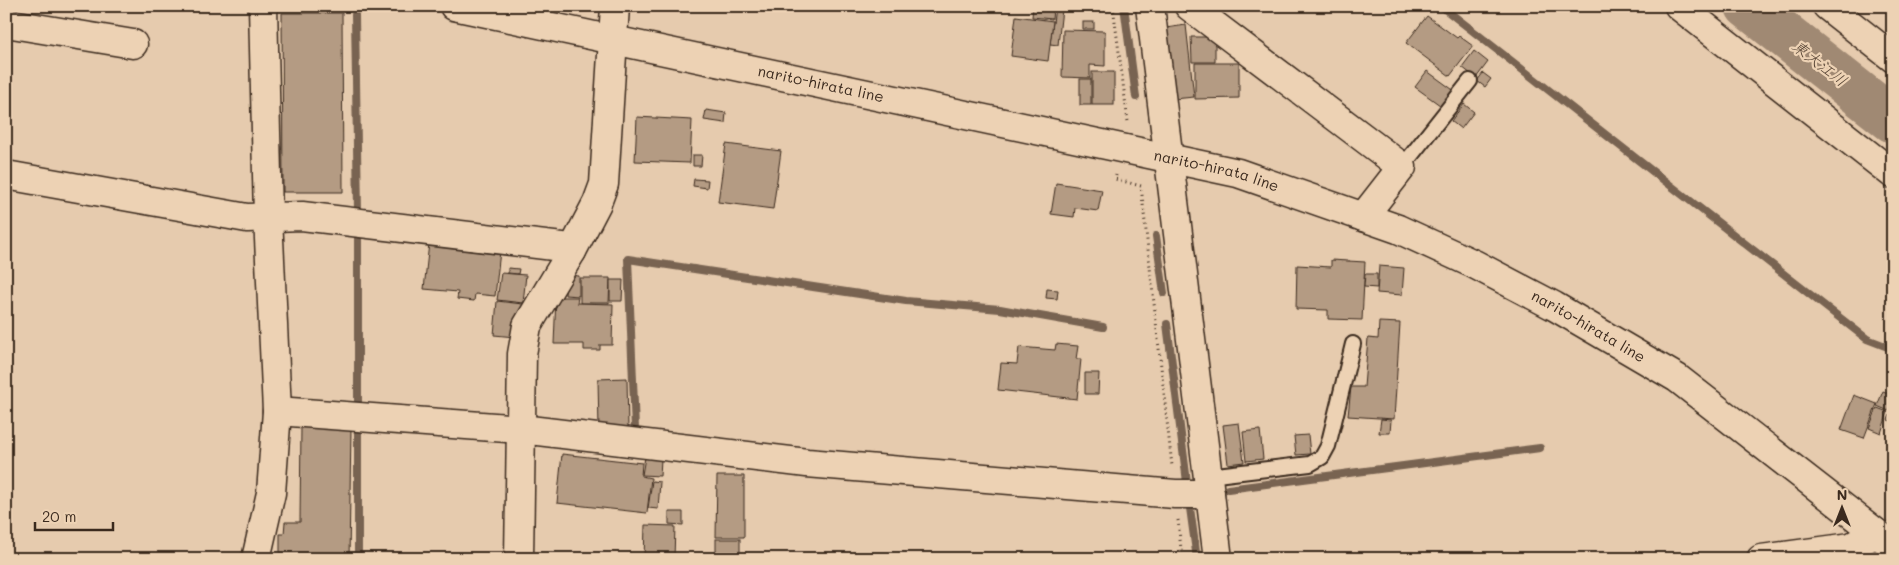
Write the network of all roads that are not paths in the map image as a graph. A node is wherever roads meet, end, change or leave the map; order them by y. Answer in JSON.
{"nodes":[{"id":1,"x":263,"y":6,"type":"edge"},
{"id":2,"x":454,"y":6,"type":"edge"},
{"id":3,"x":614,"y":6,"type":"edge"},
{"id":4,"x":1150,"y":6,"type":"edge"},
{"id":5,"x":1190,"y":6,"type":"edge"},
{"id":6,"x":1679,"y":6,"type":"edge"},
{"id":7,"x":1827,"y":6,"type":"edge"},
{"id":8,"x":6,"y":22,"type":"edge"},
{"id":9,"x":614,"y":40,"type":"junction"},
{"id":10,"x":133,"y":44,"type":"dead end"},
{"id":11,"x":1893,"y":58,"type":"edge"},
{"id":12,"x":1470,"y":81,"type":"dead end"},
{"id":13,"x":1169,"y":159,"type":"junction"},
{"id":14,"x":1402,"y":167,"type":"junction"},
{"id":15,"x":1893,"y":174,"type":"edge"},
{"id":16,"x":6,"y":175,"type":"edge"},
{"id":17,"x":268,"y":217,"type":"junction"},
{"id":18,"x":1363,"y":217,"type":"junction"},
{"id":19,"x":572,"y":251,"type":"junction"},
{"id":20,"x":1353,"y":344,"type":"dead end"},
{"id":21,"x":277,"y":411,"type":"junction"},
{"id":22,"x":521,"y":429,"type":"junction"},
{"id":23,"x":1209,"y":485,"type":"junction"},
{"id":24,"x":1885,"y":539,"type":"edge"},
{"id":25,"x":256,"y":559,"type":"edge"},
{"id":26,"x":519,"y":559,"type":"edge"},
{"id":27,"x":1218,"y":559,"type":"edge"},
{"id":28,"x":1761,"y":559,"type":"edge"}],
"edges":[{"from":1,"to":17,"type":"street"},
{"from":2,"to":9,"type":"street","name":"narito-hirata line"},
{"from":3,"to":9,"type":"street"},
{"from":4,"to":13,"type":"street"},
{"from":5,"to":14,"type":"street"},
{"from":6,"to":15,"type":"street"},
{"from":7,"to":11,"type":"street"},
{"from":8,"to":10,"type":"street"},
{"from":9,"to":13,"type":"street","name":"narito-hirata line"},
{"from":9,"to":19,"type":"street"},
{"from":12,"to":14,"type":"lane"},
{"from":13,"to":18,"type":"street","name":"narito-hirata line"},
{"from":13,"to":23,"type":"street"},
{"from":14,"to":18,"type":"street"},
{"from":16,"to":17,"type":"street"},
{"from":17,"to":19,"type":"street"},
{"from":17,"to":21,"type":"street"},
{"from":18,"to":24,"type":"street","name":"narito-hirata line"},
{"from":19,"to":22,"type":"street"},
{"from":20,"to":23,"type":"lane"},
{"from":21,"to":22,"type":"street"},
{"from":21,"to":25,"type":"street"},
{"from":22,"to":23,"type":"street"},
{"from":22,"to":26,"type":"street"},
{"from":23,"to":27,"type":"street"},
{"from":24,"to":28,"type":"street"}]}
